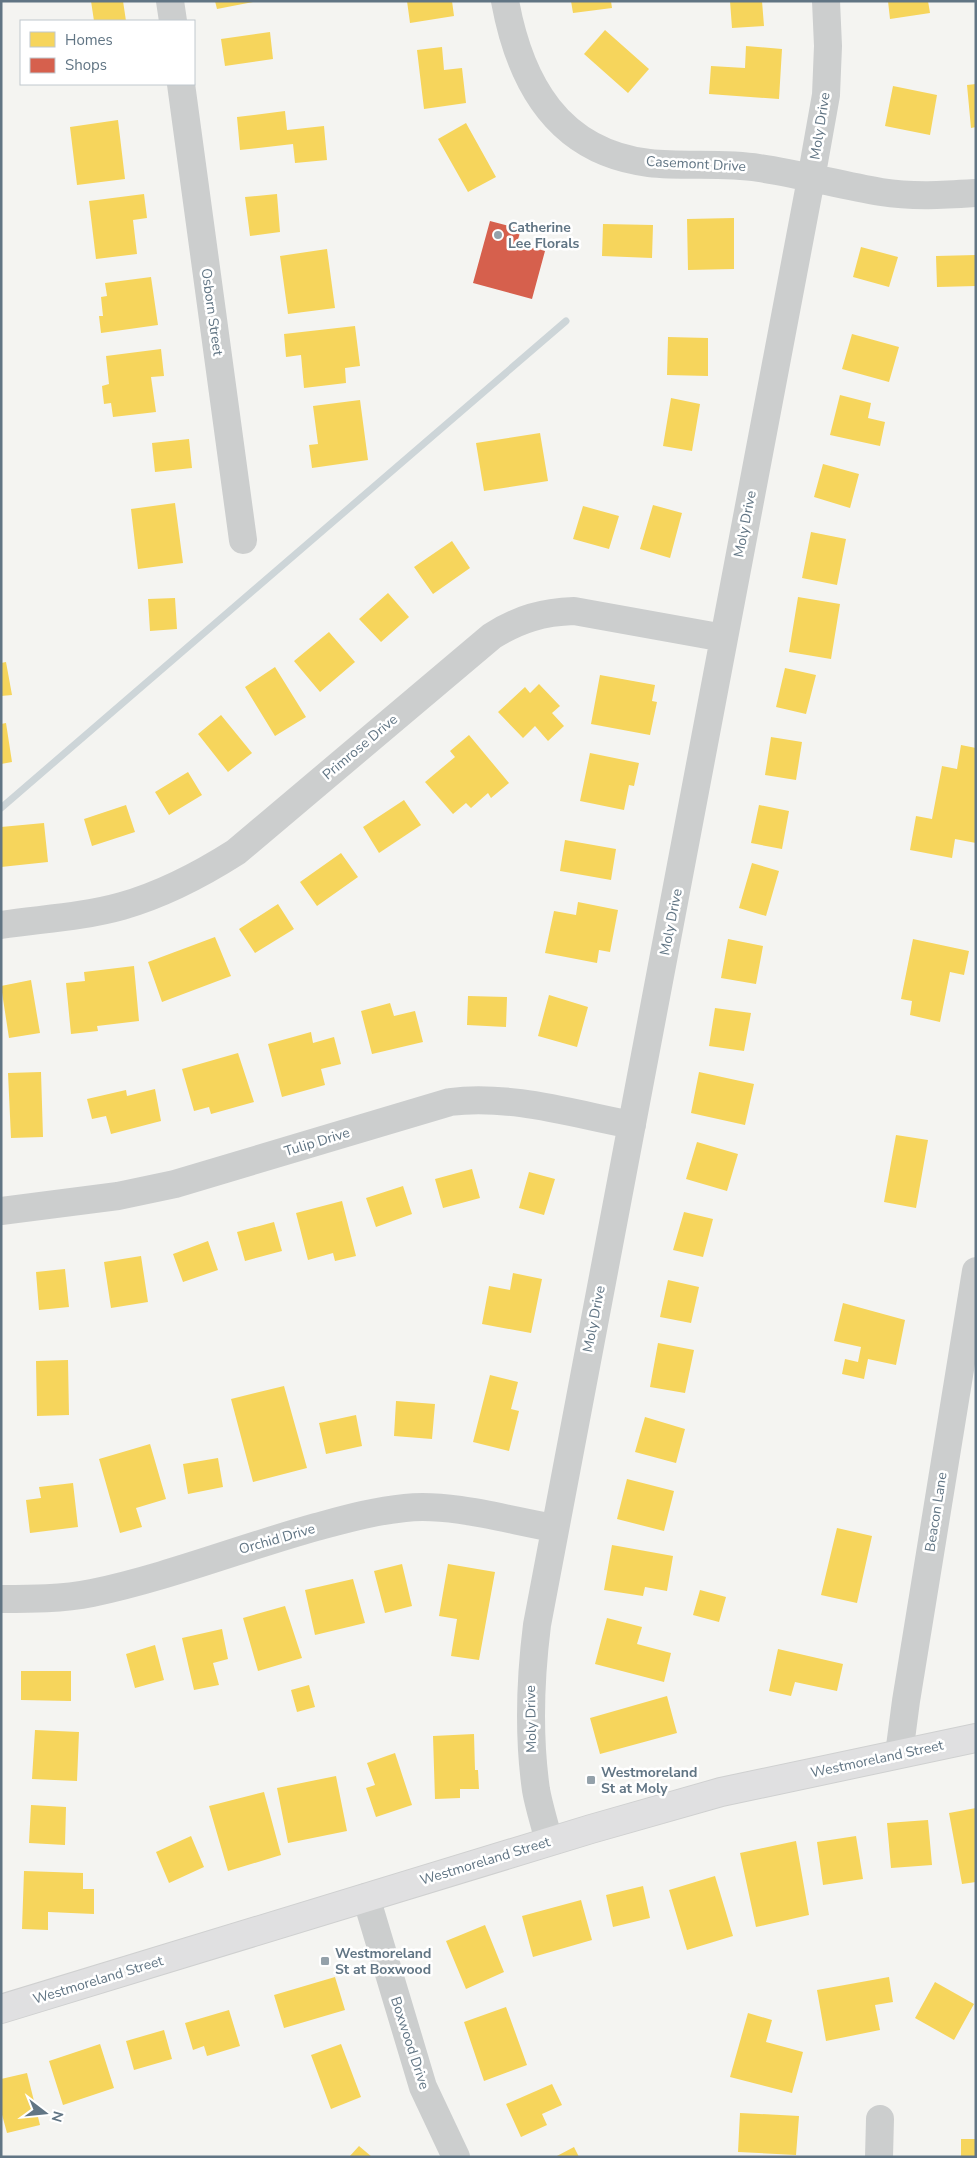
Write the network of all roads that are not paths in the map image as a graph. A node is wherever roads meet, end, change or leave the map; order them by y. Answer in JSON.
{"nodes":[{"id":1,"x":170,"y":1,"type":"edge"},
{"id":2,"x":505,"y":1,"type":"edge"},
{"id":3,"x":826,"y":1,"type":"edge"},
{"id":4,"x":173,"y":20,"type":"edge"},
{"id":5,"x":182,"y":85,"type":"edge"},
{"id":6,"x":811,"y":178,"type":"junction"},
{"id":7,"x":976,"y":193,"type":"edge"},
{"id":8,"x":243,"y":540,"type":"dead end"},
{"id":9,"x":724,"y":638,"type":"junction"},
{"id":10,"x":1,"y":925,"type":"edge"},
{"id":11,"x":632,"y":1125,"type":"junction"},
{"id":12,"x":1,"y":1211,"type":"edge"},
{"id":13,"x":976,"y":1271,"type":"edge"},
{"id":14,"x":554,"y":1528,"type":"junction"},
{"id":15,"x":1,"y":1599,"type":"edge"},
{"id":16,"x":976,"y":1738,"type":"edge"},
{"id":17,"x":899,"y":1754,"type":"junction"},
{"id":18,"x":550,"y":1842,"type":"junction"},
{"id":19,"x":366,"y":1897,"type":"junction"},
{"id":20,"x":1,"y":2010,"type":"edge"},
{"id":21,"x":880,"y":2119,"type":"dead end"},
{"id":22,"x":456,"y":2157,"type":"edge"},
{"id":23,"x":879,"y":2157,"type":"edge"}],
"edges":[{"from":1,"to":4,"type":"street"},
{"from":2,"to":6,"type":"street","name":"Casemont Drive"},
{"from":3,"to":6,"type":"street","name":"Moly Drive"},
{"from":5,"to":8,"type":"street","name":"Osborn Street"},
{"from":6,"to":7,"type":"street","name":"Casemont Drive"},
{"from":6,"to":9,"type":"street","name":"Moly Drive"},
{"from":9,"to":10,"type":"street","name":"Primrose Drive"},
{"from":9,"to":11,"type":"street","name":"Moly Drive"},
{"from":11,"to":12,"type":"street","name":"Tulip Drive"},
{"from":11,"to":14,"type":"street","name":"Moly Drive"},
{"from":13,"to":17,"type":"street","name":"Beacon Lane"},
{"from":14,"to":15,"type":"street","name":"Orchid Drive"},
{"from":14,"to":18,"type":"street","name":"Moly Drive"},
{"from":16,"to":17,"type":"main road","name":"Westmoreland Street"},
{"from":17,"to":18,"type":"main road","name":"Westmoreland Street"},
{"from":18,"to":19,"type":"main road","name":"Westmoreland Street"},
{"from":19,"to":20,"type":"main road","name":"Westmoreland Street"},
{"from":19,"to":22,"type":"street","name":"Boxwood Drive"},
{"from":21,"to":23,"type":"street"}]}
